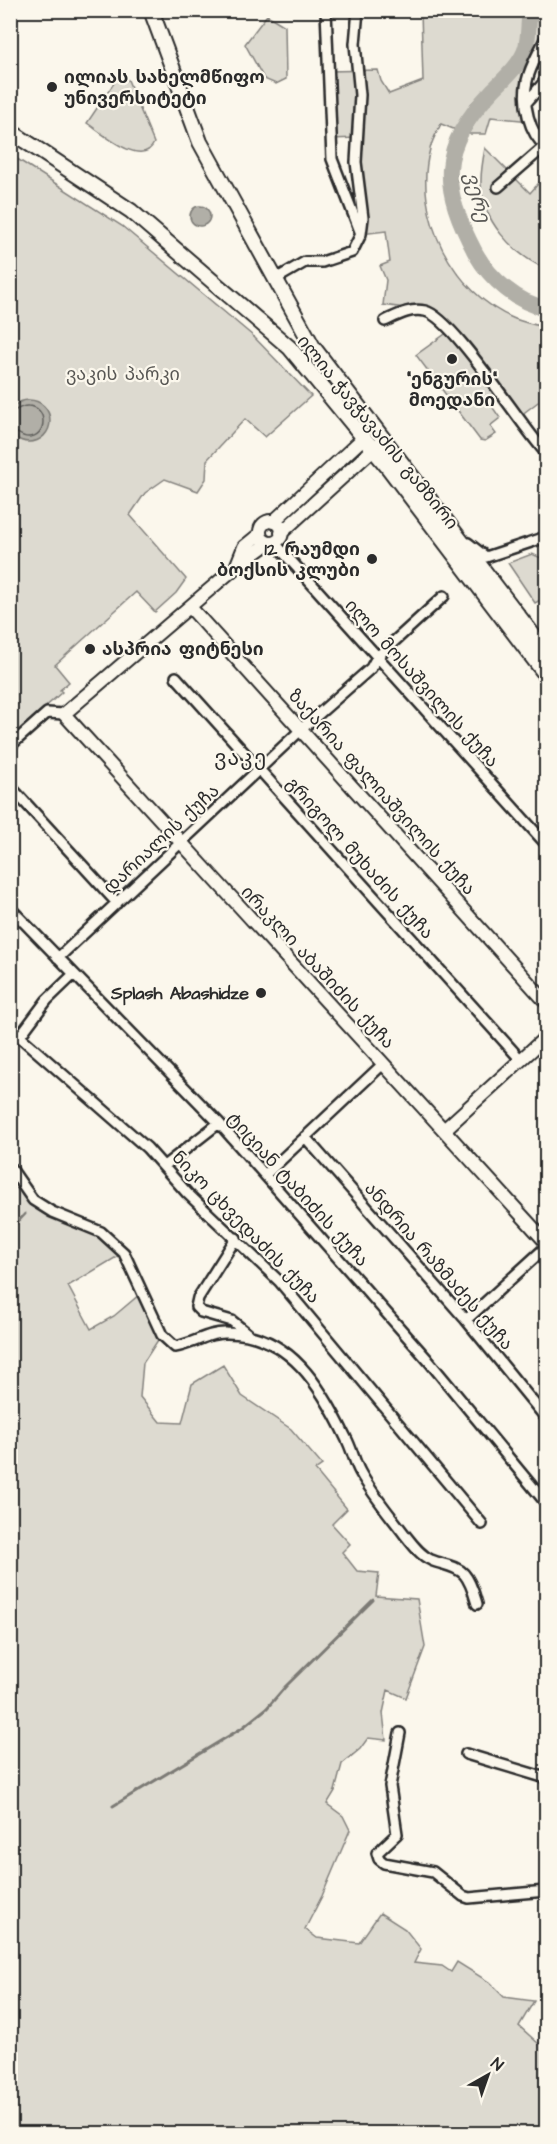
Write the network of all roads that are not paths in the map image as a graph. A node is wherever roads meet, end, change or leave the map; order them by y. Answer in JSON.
{"nodes":[{"id":1,"x":151,"y":10,"type":"edge"},
{"id":2,"x":326,"y":10,"type":"edge"},
{"id":3,"x":358,"y":10,"type":"edge"},
{"id":4,"x":546,"y":37,"type":"edge"},
{"id":5,"x":546,"y":80,"type":"edge"},
{"id":6,"x":526,"y":104,"type":"junction"},
{"id":7,"x":10,"y":131,"type":"edge"},
{"id":8,"x":545,"y":147,"type":"edge"},
{"id":9,"x":498,"y":187,"type":"dead end"},
{"id":10,"x":361,"y":234,"type":"junction"},
{"id":11,"x":274,"y":280,"type":"junction"},
{"id":12,"x":385,"y":321,"type":"dead end"},
{"id":13,"x":380,"y":433,"type":"junction"},
{"id":14,"x":363,"y":435,"type":"junction"},
{"id":15,"x":374,"y":450,"type":"junction"},
{"id":16,"x":546,"y":453,"type":"edge"},
{"id":17,"x":273,"y":522,"type":"junction"},
{"id":18,"x":546,"y":537,"type":"edge"},
{"id":19,"x":271,"y":538,"type":"junction"},
{"id":20,"x":464,"y":541,"type":"junction"},
{"id":21,"x":492,"y":556,"type":"junction"},
{"id":22,"x":488,"y":574,"type":"junction"},
{"id":23,"x":444,"y":596,"type":"dead end"},
{"id":24,"x":190,"y":607,"type":"junction"},
{"id":25,"x":546,"y":652,"type":"edge"},
{"id":26,"x":377,"y":657,"type":"junction"},
{"id":27,"x":546,"y":675,"type":"edge"},
{"id":28,"x":176,"y":677,"type":"dead end"},
{"id":29,"x":64,"y":714,"type":"junction"},
{"id":30,"x":302,"y":729,"type":"junction"},
{"id":31,"x":10,"y":746,"type":"edge"},
{"id":32,"x":258,"y":771,"type":"junction"},
{"id":33,"x":10,"y":786,"type":"edge"},
{"id":34,"x":182,"y":844,"type":"junction"},
{"id":35,"x":546,"y":844,"type":"edge"},
{"id":36,"x":117,"y":903,"type":"junction"},
{"id":37,"x":10,"y":908,"type":"edge"},
{"id":38,"x":58,"y":958,"type":"junction"},
{"id":39,"x":74,"y":974,"type":"junction"},
{"id":40,"x":546,"y":1002,"type":"edge"},
{"id":41,"x":10,"y":1028,"type":"edge"},
{"id":42,"x":20,"y":1036,"type":"junction"},
{"id":43,"x":546,"y":1037,"type":"edge"},
{"id":44,"x":521,"y":1060,"type":"junction"},
{"id":45,"x":383,"y":1064,"type":"junction"},
{"id":46,"x":219,"y":1123,"type":"junction"},
{"id":47,"x":444,"y":1130,"type":"junction"},
{"id":48,"x":305,"y":1137,"type":"junction"},
{"id":49,"x":164,"y":1166,"type":"junction"},
{"id":50,"x":10,"y":1167,"type":"edge"},
{"id":51,"x":265,"y":1175,"type":"junction"},
{"id":52,"x":236,"y":1238,"type":"junction"},
{"id":53,"x":546,"y":1242,"type":"edge"},
{"id":54,"x":546,"y":1247,"type":"edge"},
{"id":55,"x":466,"y":1320,"type":"junction"},
{"id":56,"x":248,"y":1334,"type":"junction"},
{"id":57,"x":546,"y":1418,"type":"edge"},
{"id":58,"x":546,"y":1503,"type":"edge"},
{"id":59,"x":482,"y":1524,"type":"dead end"},
{"id":60,"x":477,"y":1604,"type":"dead end"},
{"id":61,"x":400,"y":1733,"type":"dead end"},
{"id":62,"x":466,"y":1754,"type":"dead end"},
{"id":63,"x":546,"y":1778,"type":"edge"},
{"id":64,"x":546,"y":1891,"type":"edge"}],
"edges":[{"from":1,"to":11,"type":"main road","name":"ილია ჭავჭავაძის გამზირი"},
{"from":2,"to":10,"type":"street"},
{"from":3,"to":10,"type":"street"},
{"from":4,"to":6,"type":"street"},
{"from":5,"to":6,"type":"street"},
{"from":6,"to":8,"type":"street"},
{"from":7,"to":14,"type":"main road","name":"ილია ჭავჭავაძის გამზირი"},
{"from":8,"to":9,"type":"street"},
{"from":10,"to":11,"type":"street"},
{"from":11,"to":13,"type":"main road","name":"ილია ჭავჭავაძის გამზირი"},
{"from":12,"to":16,"type":"street"},
{"from":13,"to":15,"type":"street"},
{"from":13,"to":20,"type":"main road","name":"ილია ჭავჭავაძის გამზირი"},
{"from":14,"to":15,"type":"main road","name":"ილია ჭავჭავაძის გამზირი"},
{"from":14,"to":17,"type":"street"},
{"from":15,"to":19,"type":"street"},
{"from":15,"to":27,"type":"main road","name":"ილია ჭავჭავაძის გამზირი"},
{"from":17,"to":19,"type":"street"},
{"from":17,"to":19,"type":"street"},
{"from":18,"to":21,"type":"street"},
{"from":19,"to":24,"type":"street"},
{"from":19,"to":26,"type":"street","name":"ილო მოსაშვილის ქუჩა"},
{"from":20,"to":21,"type":"street"},
{"from":20,"to":22,"type":"main road","name":"ილია ჭავჭავაძის გამზირი"},
{"from":21,"to":22,"type":"street"},
{"from":22,"to":25,"type":"main road","name":"ილია ჭავჭავაძის გამზირი"},
{"from":23,"to":26,"type":"street","name":"დარიალის ქუჩა"},
{"from":24,"to":29,"type":"street"},
{"from":24,"to":30,"type":"street","name":"ზაქარია ფალიაშვილის ქუჩა"},
{"from":26,"to":30,"type":"street","name":"დარიალის ქუჩა"},
{"from":26,"to":35,"type":"street","name":"ილო მოსაშვილის ქუჩა"},
{"from":28,"to":32,"type":"street","name":"გრიგოლ მუხაძის ქუჩა"},
{"from":29,"to":31,"type":"street"},
{"from":29,"to":34,"type":"street","name":"ირაკლი აბაშიძის ქუჩა"},
{"from":30,"to":32,"type":"street","name":"დარიალის ქუჩა"},
{"from":30,"to":40,"type":"street","name":"ზაქარია ფალიაშვილის ქუჩა"},
{"from":32,"to":34,"type":"street","name":"დარიალის ქუჩა"},
{"from":32,"to":44,"type":"street","name":"გრიგოლ მუხაძის ქუჩა"},
{"from":33,"to":36,"type":"street"},
{"from":34,"to":36,"type":"street","name":"დარიალის ქუჩა"},
{"from":34,"to":45,"type":"street","name":"ირაკლი აბაშიძის ქუჩა"},
{"from":36,"to":38,"type":"street","name":"დარიალის ქუჩა"},
{"from":37,"to":38,"type":"street","name":"ტიციან ტაბიძის ქუჩა"},
{"from":38,"to":39,"type":"street","name":"ტიციან ტაბიძის ქუჩა"},
{"from":39,"to":42,"type":"street"},
{"from":39,"to":46,"type":"street","name":"ტიციან ტაბიძის ქუჩა"},
{"from":41,"to":42,"type":"street","name":"ნიკო ცხვედაძის ქუჩა"},
{"from":42,"to":49,"type":"street","name":"ნიკო ცხვედაძის ქუჩა"},
{"from":43,"to":44,"type":"street"},
{"from":44,"to":47,"type":"street"},
{"from":45,"to":47,"type":"street","name":"ირაკლი აბაშიძის ქუჩა"},
{"from":45,"to":48,"type":"street"},
{"from":46,"to":49,"type":"street"},
{"from":46,"to":51,"type":"street","name":"ტიციან ტაბიძის ქუჩა"},
{"from":47,"to":53,"type":"street","name":"ირაკლი აბაშიძის ქუჩა"},
{"from":48,"to":51,"type":"street"},
{"from":48,"to":55,"type":"street","name":"ანდრია რაზმაძეს ქუჩა"},
{"from":49,"to":52,"type":"street","name":"ნიკო ცხვედაძის ქუჩა"},
{"from":50,"to":56,"type":"street"},
{"from":51,"to":58,"type":"street","name":"ტიციან ტაბიძის ქუჩა"},
{"from":52,"to":56,"type":"street"},
{"from":52,"to":59,"type":"street","name":"ნიკო ცხვედაძის ქუჩა"},
{"from":54,"to":55,"type":"street"},
{"from":55,"to":57,"type":"street","name":"ანდრია რაზმაძეს ქუჩა"},
{"from":56,"to":60,"type":"street"},
{"from":61,"to":64,"type":"street"},
{"from":62,"to":63,"type":"street"}]}
